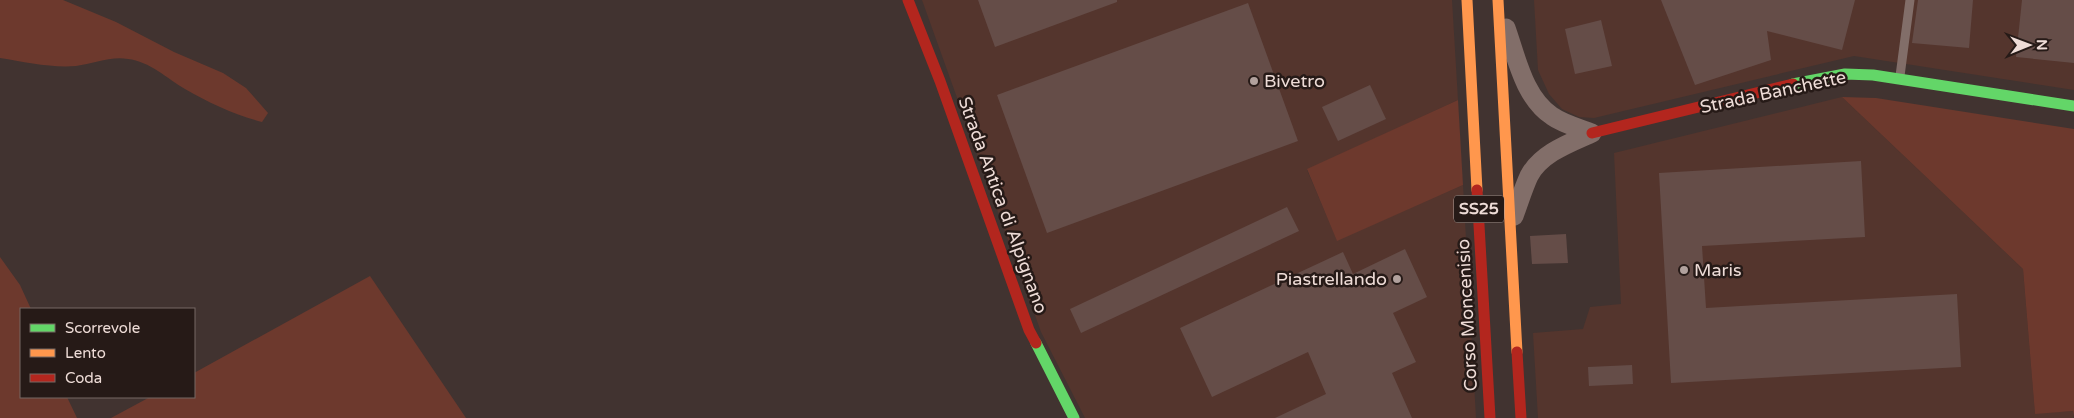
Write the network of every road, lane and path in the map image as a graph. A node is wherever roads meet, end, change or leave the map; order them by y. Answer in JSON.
{"nodes":[{"id":1,"x":908,"y":0,"type":"edge"},
{"id":2,"x":1467,"y":0,"type":"edge"},
{"id":3,"x":1910,"y":0,"type":"edge"},
{"id":4,"x":1498,"y":3,"type":"edge"},
{"id":5,"x":1900,"y":79,"type":"junction"},
{"id":6,"x":2074,"y":106,"type":"edge"},
{"id":7,"x":1592,"y":133,"type":"junction"},
{"id":8,"x":1511,"y":222,"type":"junction"},
{"id":9,"x":1074,"y":418,"type":"edge"},
{"id":10,"x":1490,"y":418,"type":"edge"},
{"id":11,"x":1521,"y":418,"type":"edge"}],
"edges":[{"from":1,"to":9,"type":"street","name":"Strada Antica di Alpignano"},
{"from":2,"to":10,"type":"street","name":"Corso Moncenisio","number":"SS25"},
{"from":3,"to":5,"type":"lane"},
{"from":4,"to":7,"type":"street"},
{"from":4,"to":8,"type":"street","number":"SS25"},
{"from":5,"to":6,"type":"street","name":"Strada Banchette"},
{"from":5,"to":7,"type":"street","name":"Strada Banchette"},
{"from":7,"to":8,"type":"street","name":"Strada Banchette"},
{"from":8,"to":11,"type":"street","number":"SS25"}]}
